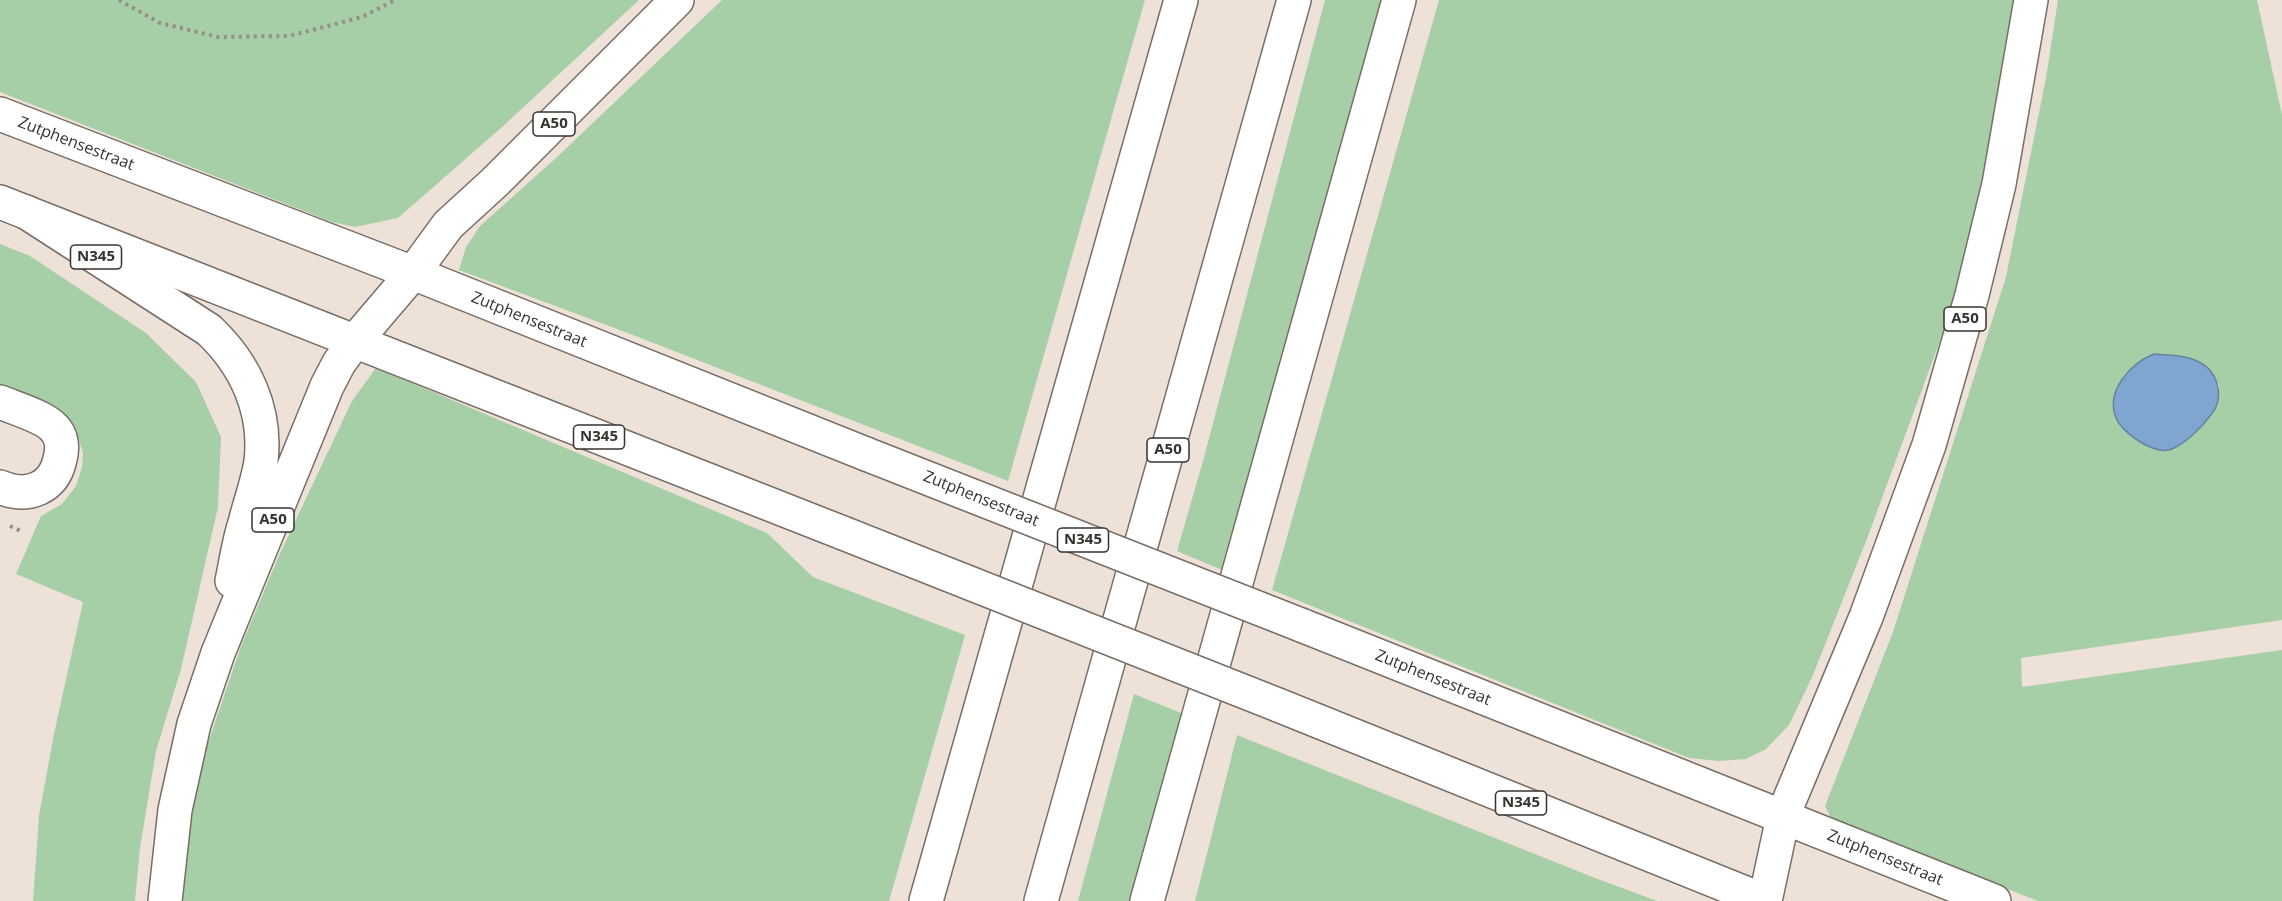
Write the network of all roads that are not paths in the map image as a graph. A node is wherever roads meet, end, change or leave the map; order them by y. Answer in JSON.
{"nodes":[{"id":1,"x":678,"y":0,"type":"edge"},
{"id":2,"x":1181,"y":0,"type":"edge"},
{"id":3,"x":1294,"y":0,"type":"edge"},
{"id":4,"x":1399,"y":0,"type":"edge"},
{"id":5,"x":1419,"y":0,"type":"edge"},
{"id":6,"x":2031,"y":0,"type":"edge"},
{"id":7,"x":0,"y":114,"type":"edge"},
{"id":8,"x":1362,"y":126,"type":"junction"},
{"id":9,"x":13,"y":207,"type":"edge"},
{"id":10,"x":413,"y":273,"type":"junction"},
{"id":11,"x":355,"y":341,"type":"junction"},
{"id":12,"x":0,"y":402,"type":"edge"},
{"id":13,"x":0,"y":487,"type":"edge"},
{"id":14,"x":218,"y":653,"type":"junction"},
{"id":15,"x":1783,"y":818,"type":"junction"},
{"id":16,"x":165,"y":901,"type":"edge"},
{"id":17,"x":926,"y":901,"type":"edge"},
{"id":18,"x":1041,"y":901,"type":"edge"},
{"id":19,"x":1147,"y":901,"type":"edge"},
{"id":20,"x":1765,"y":901,"type":"edge"},
{"id":21,"x":1994,"y":901,"type":"edge"}],
"edges":[{"from":1,"to":10,"type":"main road","number":"A50"},
{"from":2,"to":17,"type":"main road"},
{"from":3,"to":18,"type":"main road","number":"A50"},
{"from":4,"to":8,"type":"main road"},
{"from":5,"to":8,"type":"main road"},
{"from":6,"to":15,"type":"main road","number":"A50"},
{"from":7,"to":10,"type":"main road","name":"Zutphensestraat","number":"N345"},
{"from":8,"to":19,"type":"main road"},
{"from":9,"to":11,"type":"main road","number":"N345"},
{"from":9,"to":14,"type":"main road","number":"N345"},
{"from":10,"to":11,"type":"main road","number":"A50"},
{"from":10,"to":15,"type":"main road","name":"Zutphensestraat","number":"N345","bridge":true},
{"from":11,"to":14,"type":"main road","number":"A50"},
{"from":11,"to":20,"type":"main road","number":"N345","bridge":true},
{"from":12,"to":13,"type":"main road"},
{"from":14,"to":16,"type":"main road","number":"A50"},
{"from":15,"to":20,"type":"main road"},
{"from":15,"to":21,"type":"main road","name":"Zutphensestraat","number":"N345"}]}
